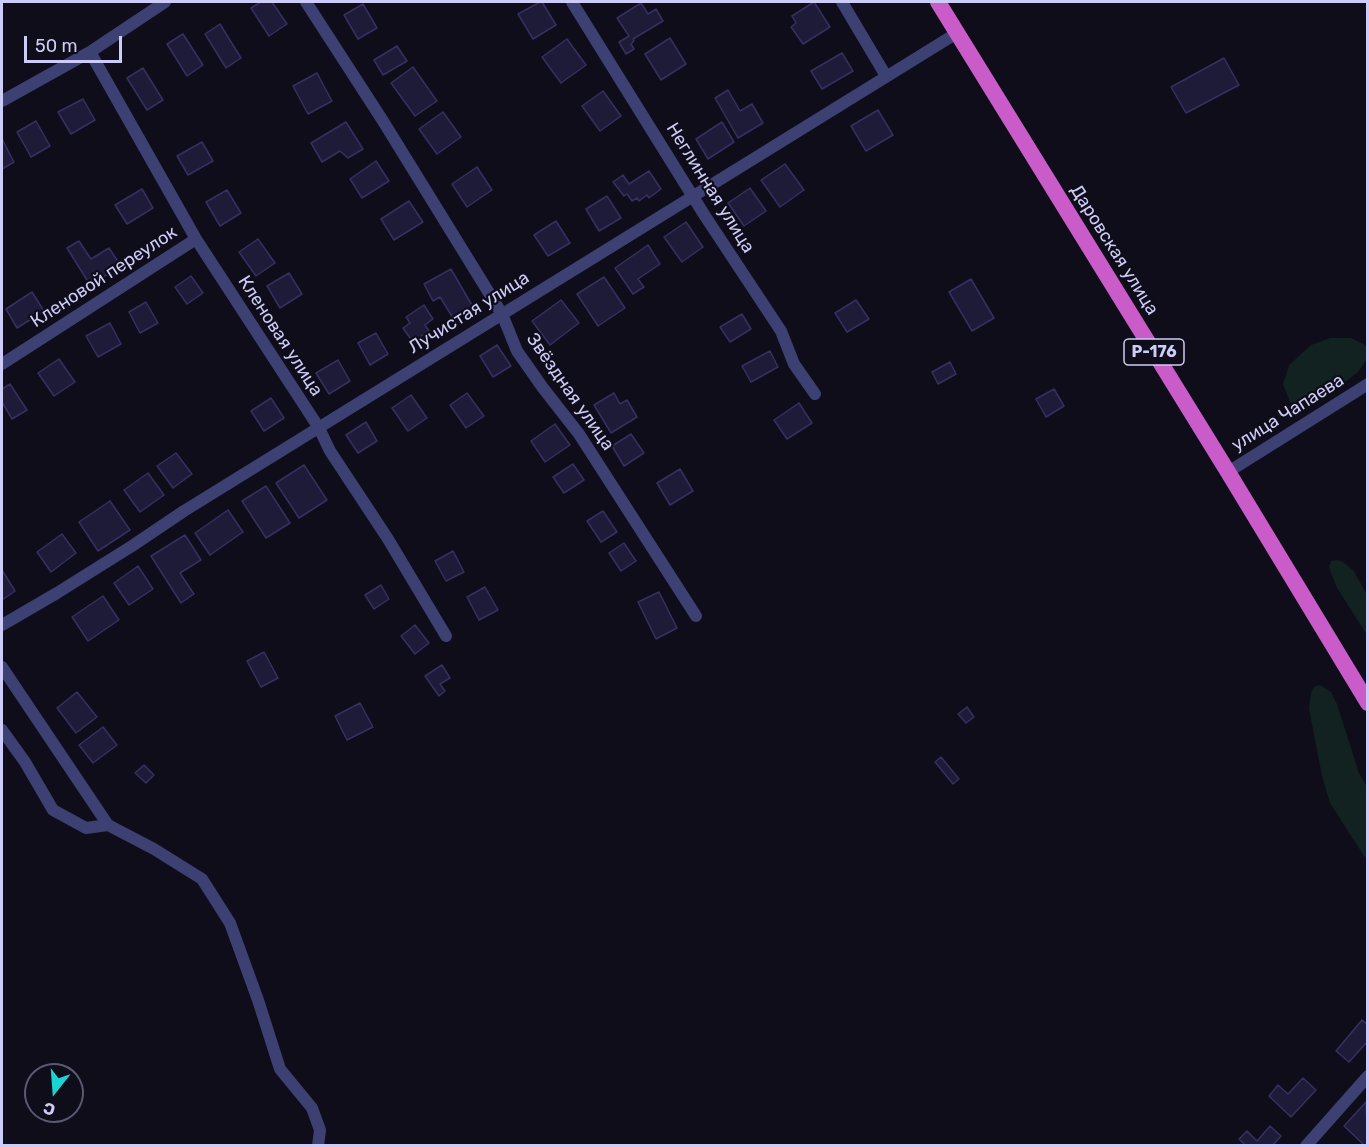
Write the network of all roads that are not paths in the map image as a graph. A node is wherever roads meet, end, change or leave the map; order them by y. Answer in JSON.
{"nodes":[{"id":1,"x":165,"y":2,"type":"edge"},
{"id":2,"x":306,"y":2,"type":"edge"},
{"id":3,"x":572,"y":2,"type":"edge"},
{"id":4,"x":842,"y":2,"type":"edge"},
{"id":5,"x":938,"y":2,"type":"edge"},
{"id":6,"x":957,"y":33,"type":"junction"},
{"id":7,"x":90,"y":52,"type":"junction"},
{"id":8,"x":886,"y":76,"type":"junction"},
{"id":9,"x":2,"y":101,"type":"edge"},
{"id":10,"x":693,"y":196,"type":"junction"},
{"id":11,"x":196,"y":239,"type":"junction"},
{"id":12,"x":502,"y":314,"type":"junction"},
{"id":13,"x":2,"y":364,"type":"edge"},
{"id":14,"x":1368,"y":384,"type":"edge"},
{"id":15,"x":815,"y":394,"type":"dead end"},
{"id":16,"x":319,"y":428,"type":"junction"},
{"id":17,"x":1228,"y":472,"type":"junction"},
{"id":18,"x":696,"y":616,"type":"dead end"},
{"id":19,"x":2,"y":625,"type":"edge"},
{"id":20,"x":446,"y":636,"type":"dead end"},
{"id":21,"x":2,"y":667,"type":"edge"},
{"id":22,"x":1368,"y":703,"type":"edge"},
{"id":23,"x":2,"y":730,"type":"edge"},
{"id":24,"x":108,"y":825,"type":"junction"},
{"id":25,"x":1368,"y":1076,"type":"edge"},
{"id":26,"x":318,"y":1146,"type":"edge"},
{"id":27,"x":1306,"y":1146,"type":"edge"}],
"edges":[{"from":1,"to":7,"type":"street"},
{"from":2,"to":12,"type":"street","name":"Звёздная улица"},
{"from":3,"to":10,"type":"street","name":"Неглинная улица"},
{"from":4,"to":8,"type":"street"},
{"from":5,"to":6,"type":"highway","name":"Даровская улица","number":"Р-176"},
{"from":6,"to":8,"type":"street","name":"Лучистая улица"},
{"from":6,"to":17,"type":"highway","name":"Даровская улица","number":"Р-176"},
{"from":7,"to":9,"type":"street"},
{"from":7,"to":11,"type":"street","name":"Кленовая улица"},
{"from":8,"to":10,"type":"street","name":"Лучистая улица"},
{"from":10,"to":12,"type":"street","name":"Лучистая улица"},
{"from":10,"to":15,"type":"street","name":"Неглинная улица"},
{"from":11,"to":13,"type":"street","name":"Кленовой переулок"},
{"from":11,"to":16,"type":"street","name":"Кленовая улица"},
{"from":12,"to":16,"type":"street","name":"Лучистая улица"},
{"from":12,"to":18,"type":"street","name":"Звёздная улица"},
{"from":14,"to":17,"type":"street","name":"улица Чапаева"},
{"from":16,"to":19,"type":"street","name":"Лучистая улица"},
{"from":16,"to":20,"type":"street","name":"Кленовая улица"},
{"from":17,"to":22,"type":"highway","name":"Даровская улица","number":"Р-176"},
{"from":21,"to":24,"type":"street"},
{"from":23,"to":24,"type":"street"},
{"from":24,"to":26,"type":"street"},
{"from":25,"to":27,"type":"street"}]}
